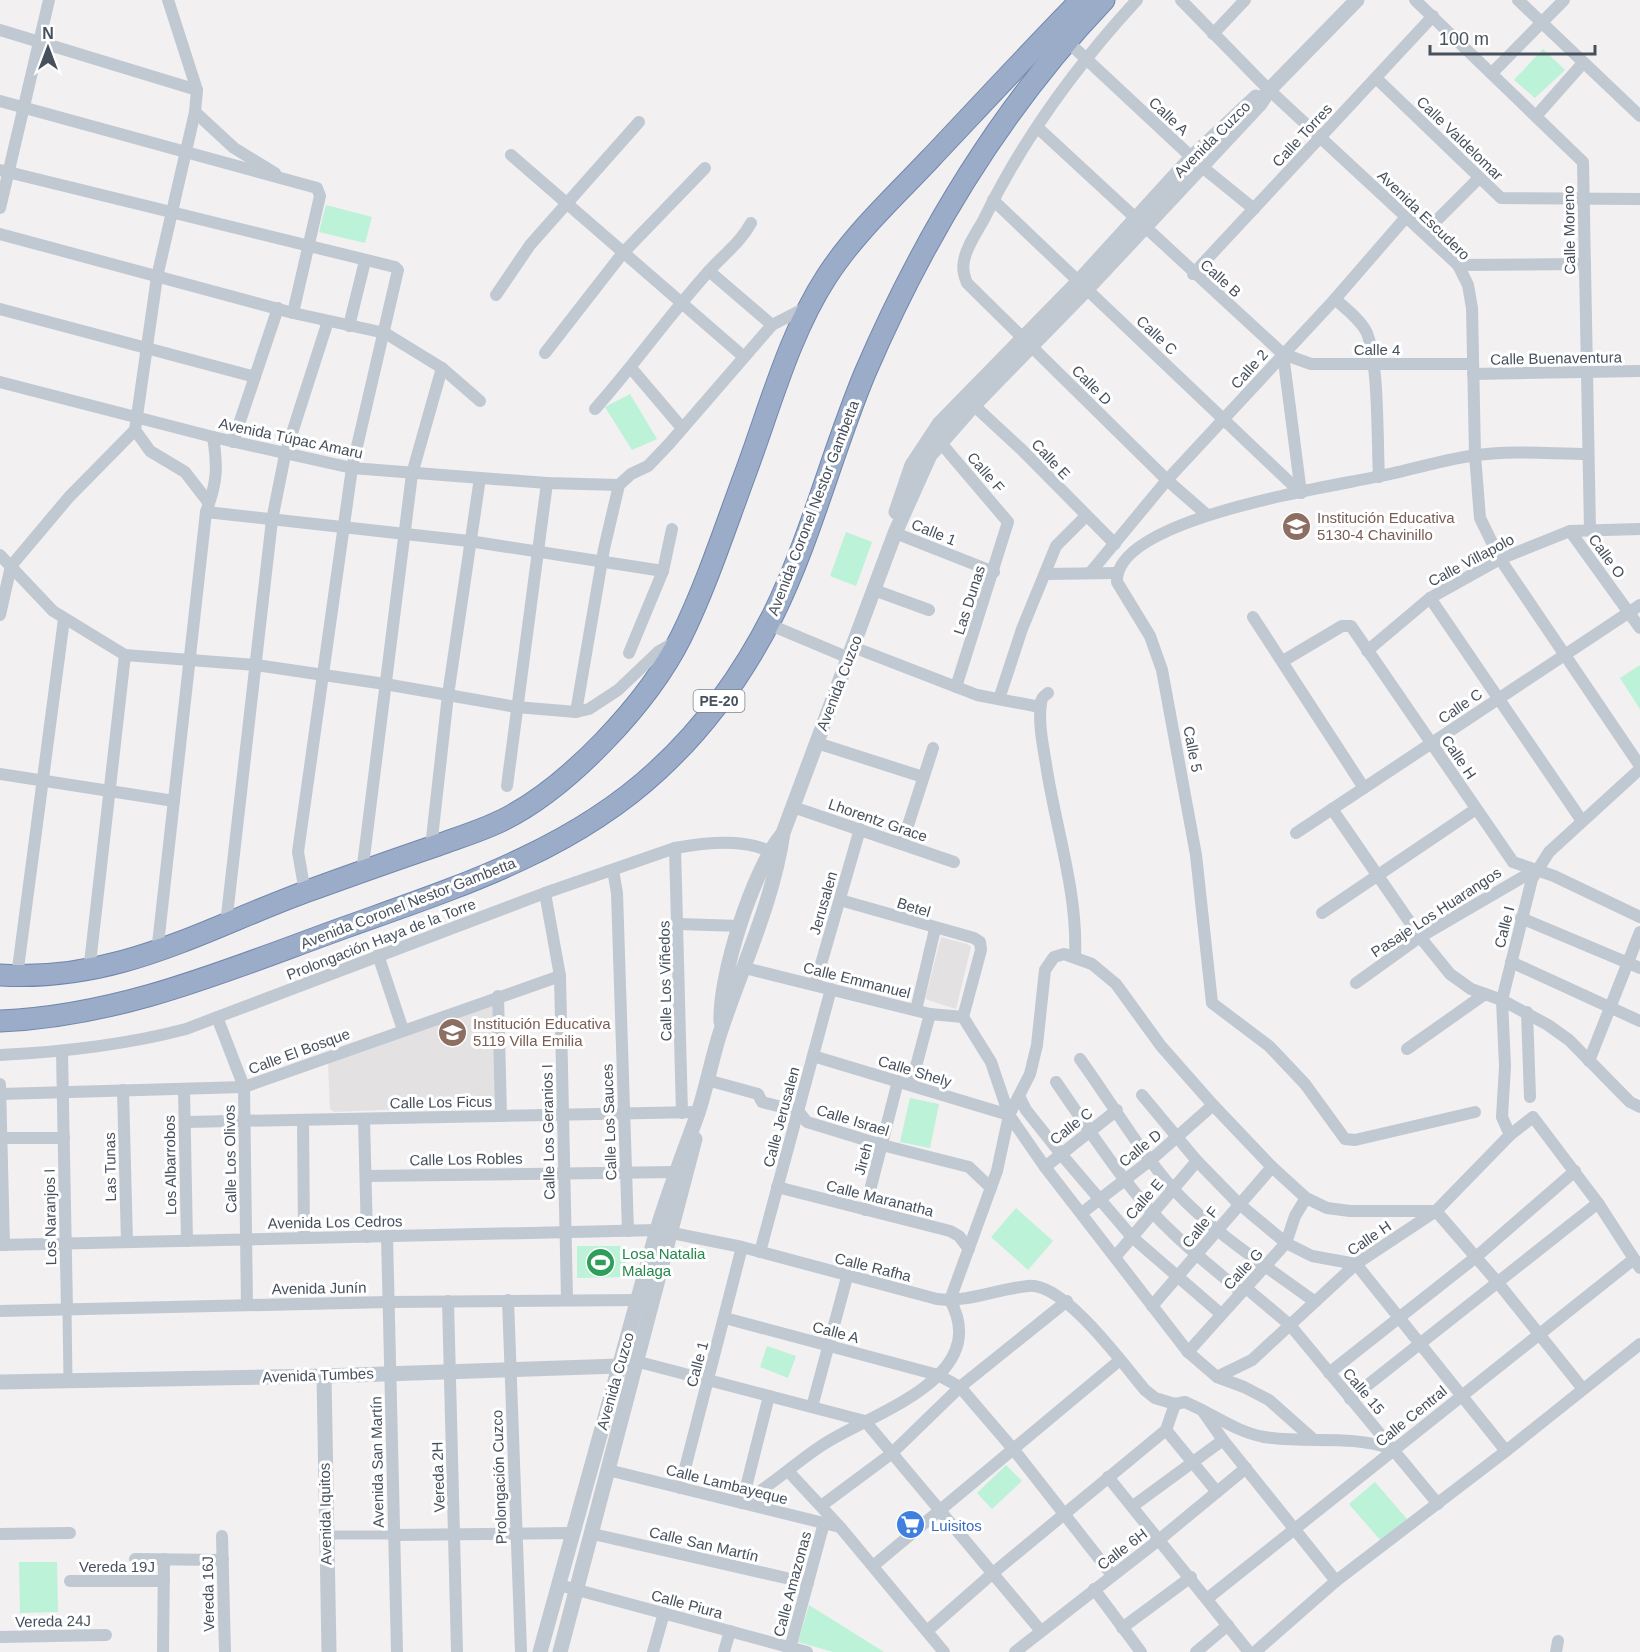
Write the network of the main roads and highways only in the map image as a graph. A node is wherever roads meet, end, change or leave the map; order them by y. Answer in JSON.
{"nodes":[{"id":1,"x":1081,"y":0,"type":"edge"},
{"id":2,"x":1104,"y":0,"type":"edge"},
{"id":3,"x":9,"y":976,"type":"edge"},
{"id":4,"x":0,"y":1021,"type":"edge"}],
"edges":[{"from":1,"to":3,"type":"highway"},
{"from":2,"to":4,"type":"highway","name":"Avenida Coronel Nestor Gambetta","number":"PE-20"}]}
